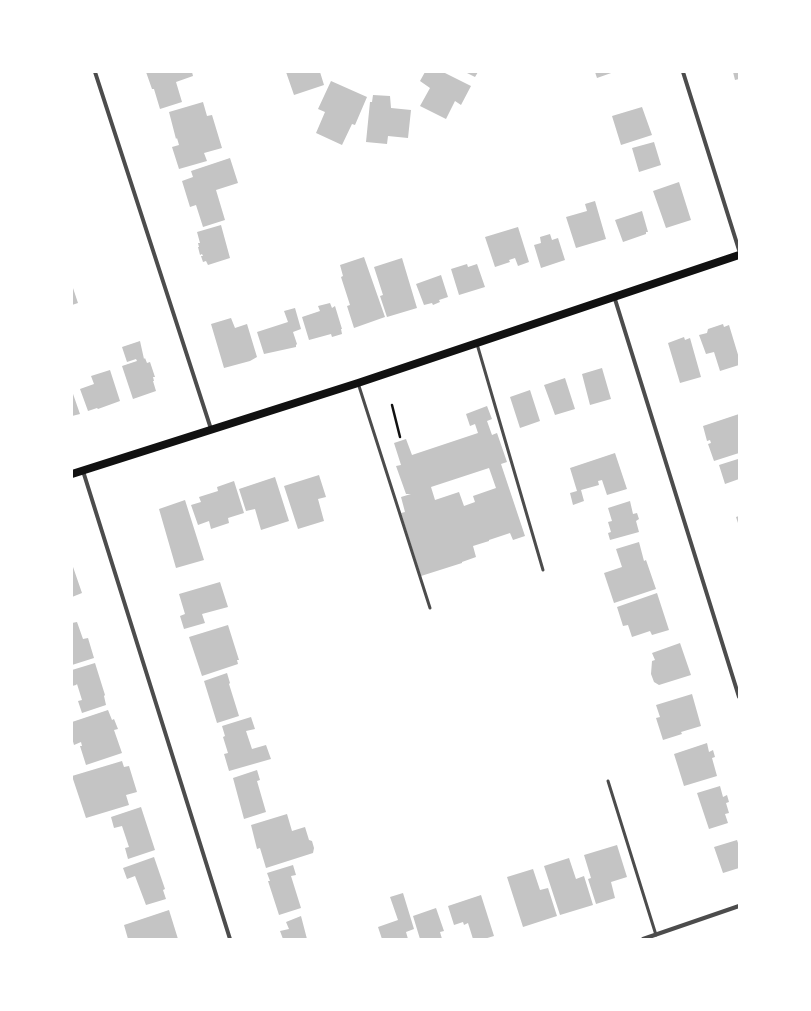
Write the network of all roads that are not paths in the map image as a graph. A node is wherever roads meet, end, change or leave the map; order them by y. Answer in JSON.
{"nodes":[{"id":1,"x":95,"y":72,"type":"edge"},
{"id":2,"x":683,"y":72,"type":"edge"},
{"id":3,"x":739,"y":250,"type":"edge"},
{"id":4,"x":739,"y":255,"type":"edge"},
{"id":5,"x":614,"y":296,"type":"junction"},
{"id":6,"x":476,"y":343,"type":"junction"},
{"id":7,"x":358,"y":383,"type":"junction"},
{"id":8,"x":211,"y":429,"type":"junction"},
{"id":9,"x":83,"y":471,"type":"junction"},
{"id":10,"x":72,"y":474,"type":"edge"},
{"id":11,"x":543,"y":570,"type":"dead end"},
{"id":12,"x":430,"y":608,"type":"dead end"},
{"id":13,"x":739,"y":697,"type":"edge"},
{"id":14,"x":608,"y":781,"type":"dead end"},
{"id":15,"x":739,"y":906,"type":"edge"},
{"id":16,"x":656,"y":935,"type":"junction"},
{"id":17,"x":230,"y":939,"type":"edge"},
{"id":18,"x":643,"y":939,"type":"edge"}],
"edges":[{"from":1,"to":8,"type":"street"},
{"from":2,"to":3,"type":"street"},
{"from":4,"to":5,"type":"main road"},
{"from":5,"to":6,"type":"main road"},
{"from":5,"to":13,"type":"street"},
{"from":6,"to":7,"type":"main road"},
{"from":6,"to":11,"type":"lane"},
{"from":7,"to":8,"type":"main road"},
{"from":7,"to":12,"type":"lane"},
{"from":8,"to":9,"type":"main road"},
{"from":9,"to":10,"type":"main road"},
{"from":9,"to":17,"type":"street"},
{"from":14,"to":16,"type":"lane"},
{"from":15,"to":16,"type":"street"},
{"from":16,"to":18,"type":"street"}]}
